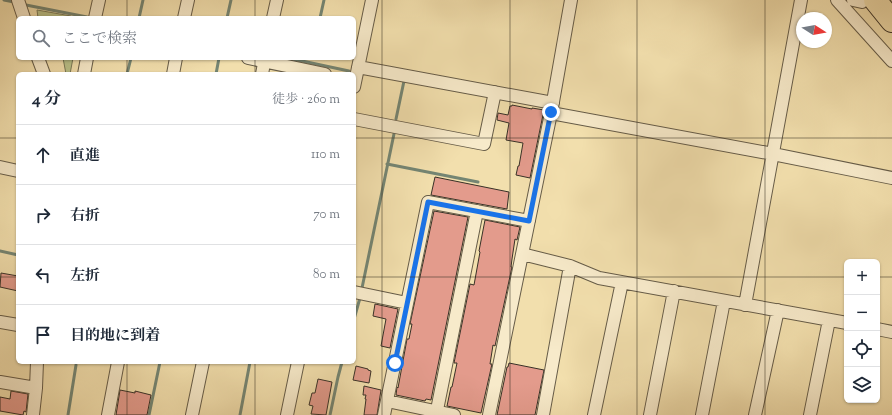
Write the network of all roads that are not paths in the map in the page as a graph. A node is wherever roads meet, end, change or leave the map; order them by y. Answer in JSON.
{"nodes":[{"id":1,"x":18,"y":0,"type":"edge"},
{"id":2,"x":99,"y":0,"type":"edge"},
{"id":3,"x":188,"y":0,"type":"edge"},
{"id":4,"x":277,"y":0,"type":"edge"},
{"id":5,"x":372,"y":0,"type":"edge"},
{"id":6,"x":571,"y":0,"type":"edge"},
{"id":7,"x":801,"y":0,"type":"edge"},
{"id":8,"x":837,"y":0,"type":"edge"},
{"id":9,"x":863,"y":1,"type":"edge"},
{"id":10,"x":23,"y":16,"type":"edge"},
{"id":11,"x":96,"y":16,"type":"edge"},
{"id":12,"x":184,"y":16,"type":"edge"},
{"id":13,"x":273,"y":16,"type":"edge"},
{"id":14,"x":892,"y":21,"type":"edge"},
{"id":15,"x":39,"y":60,"type":"edge"},
{"id":16,"x":87,"y":60,"type":"edge"},
{"id":17,"x":176,"y":60,"type":"edge"},
{"id":18,"x":264,"y":60,"type":"edge"},
{"id":19,"x":892,"y":61,"type":"edge"},
{"id":20,"x":358,"y":67,"type":"junction"},
{"id":21,"x":43,"y":72,"type":"edge"},
{"id":22,"x":84,"y":72,"type":"edge"},
{"id":23,"x":173,"y":72,"type":"edge"},
{"id":24,"x":262,"y":72,"type":"edge"},
{"id":25,"x":316,"y":72,"type":"edge"},
{"id":26,"x":356,"y":74,"type":"edge"},
{"id":27,"x":495,"y":92,"type":"junction"},
{"id":28,"x":552,"y":108,"type":"junction"},
{"id":29,"x":356,"y":119,"type":"edge"},
{"id":30,"x":773,"y":154,"type":"junction"},
{"id":31,"x":0,"y":167,"type":"edge"},
{"id":32,"x":16,"y":171,"type":"edge"},
{"id":33,"x":892,"y":178,"type":"edge"},
{"id":34,"x":477,"y":211,"type":"junction"},
{"id":35,"x":529,"y":221,"type":"junction"},
{"id":36,"x":522,"y":254,"type":"junction"},
{"id":37,"x":570,"y":266,"type":"junction"},
{"id":38,"x":622,"y":282,"type":"junction"},
{"id":39,"x":674,"y":291,"type":"junction"},
{"id":40,"x":356,"y":292,"type":"edge"},
{"id":41,"x":724,"y":301,"type":"junction"},
{"id":42,"x":407,"y":303,"type":"junction"},
{"id":43,"x":746,"y":305,"type":"junction"},
{"id":44,"x":778,"y":310,"type":"junction"},
{"id":45,"x":829,"y":320,"type":"junction"},
{"id":46,"x":0,"y":322,"type":"edge"},
{"id":47,"x":844,"y":322,"type":"edge"},
{"id":48,"x":16,"y":325,"type":"edge"},
{"id":49,"x":880,"y":330,"type":"edge"},
{"id":50,"x":892,"y":332,"type":"edge"},
{"id":51,"x":37,"y":364,"type":"edge"},
{"id":52,"x":118,"y":364,"type":"edge"},
{"id":53,"x":203,"y":364,"type":"edge"},
{"id":54,"x":298,"y":364,"type":"edge"},
{"id":55,"x":0,"y":382,"type":"edge"},
{"id":56,"x":36,"y":388,"type":"junction"},
{"id":57,"x":387,"y":401,"type":"junction"},
{"id":58,"x":436,"y":413,"type":"edge"},
{"id":59,"x":33,"y":415,"type":"edge"},
{"id":60,"x":108,"y":415,"type":"edge"},
{"id":61,"x":192,"y":415,"type":"edge"},
{"id":62,"x":287,"y":415,"type":"edge"},
{"id":63,"x":384,"y":415,"type":"edge"},
{"id":64,"x":454,"y":415,"type":"edge"},
{"id":65,"x":489,"y":415,"type":"edge"},
{"id":66,"x":543,"y":415,"type":"edge"},
{"id":67,"x":594,"y":415,"type":"edge"},
{"id":68,"x":650,"y":415,"type":"edge"},
{"id":69,"x":702,"y":415,"type":"edge"},
{"id":70,"x":755,"y":415,"type":"edge"},
{"id":71,"x":810,"y":415,"type":"edge"}],
"edges":[{"from":1,"to":10,"type":"street"},
{"from":2,"to":11,"type":"street"},
{"from":3,"to":12,"type":"street"},
{"from":4,"to":13,"type":"street"},
{"from":5,"to":20,"type":"street"},
{"from":6,"to":28,"type":"street"},
{"from":7,"to":30,"type":"street"},
{"from":8,"to":19,"type":"street"},
{"from":9,"to":14,"type":"highway"},
{"from":15,"to":21,"type":"street"},
{"from":16,"to":22,"type":"street"},
{"from":17,"to":23,"type":"street"},
{"from":18,"to":24,"type":"street"},
{"from":18,"to":25,"type":"street"},
{"from":20,"to":26,"type":"street"},
{"from":20,"to":27,"type":"street"},
{"from":27,"to":28,"type":"street"},
{"from":27,"to":29,"type":"street"},
{"from":28,"to":30,"type":"street"},
{"from":28,"to":35,"type":"street"},
{"from":30,"to":33,"type":"street"},
{"from":30,"to":43,"type":"street"},
{"from":31,"to":32,"type":"street"},
{"from":34,"to":35,"type":"street"},
{"from":34,"to":42,"type":"street"},
{"from":34,"to":58,"type":"street"},
{"from":35,"to":36,"type":"street"},
{"from":36,"to":37,"type":"street"},
{"from":36,"to":65,"type":"street"},
{"from":37,"to":38,"type":"street"},
{"from":37,"to":66,"type":"street"},
{"from":38,"to":39,"type":"street"},
{"from":38,"to":67,"type":"street"},
{"from":39,"to":41,"type":"street"},
{"from":39,"to":68,"type":"street"},
{"from":40,"to":42,"type":"street"},
{"from":41,"to":43,"type":"street"},
{"from":41,"to":69,"type":"street"},
{"from":42,"to":57,"type":"street"},
{"from":43,"to":44,"type":"street"},
{"from":44,"to":45,"type":"street"},
{"from":44,"to":70,"type":"street"},
{"from":45,"to":47,"type":"street"},
{"from":45,"to":71,"type":"street"},
{"from":46,"to":48,"type":"street"},
{"from":49,"to":50,"type":"street"},
{"from":51,"to":56,"type":"street"},
{"from":52,"to":60,"type":"street"},
{"from":53,"to":61,"type":"street"},
{"from":54,"to":62,"type":"street"},
{"from":55,"to":56,"type":"street"},
{"from":56,"to":59,"type":"street"},
{"from":57,"to":58,"type":"street"},
{"from":57,"to":63,"type":"street"},
{"from":58,"to":64,"type":"street"}]}
